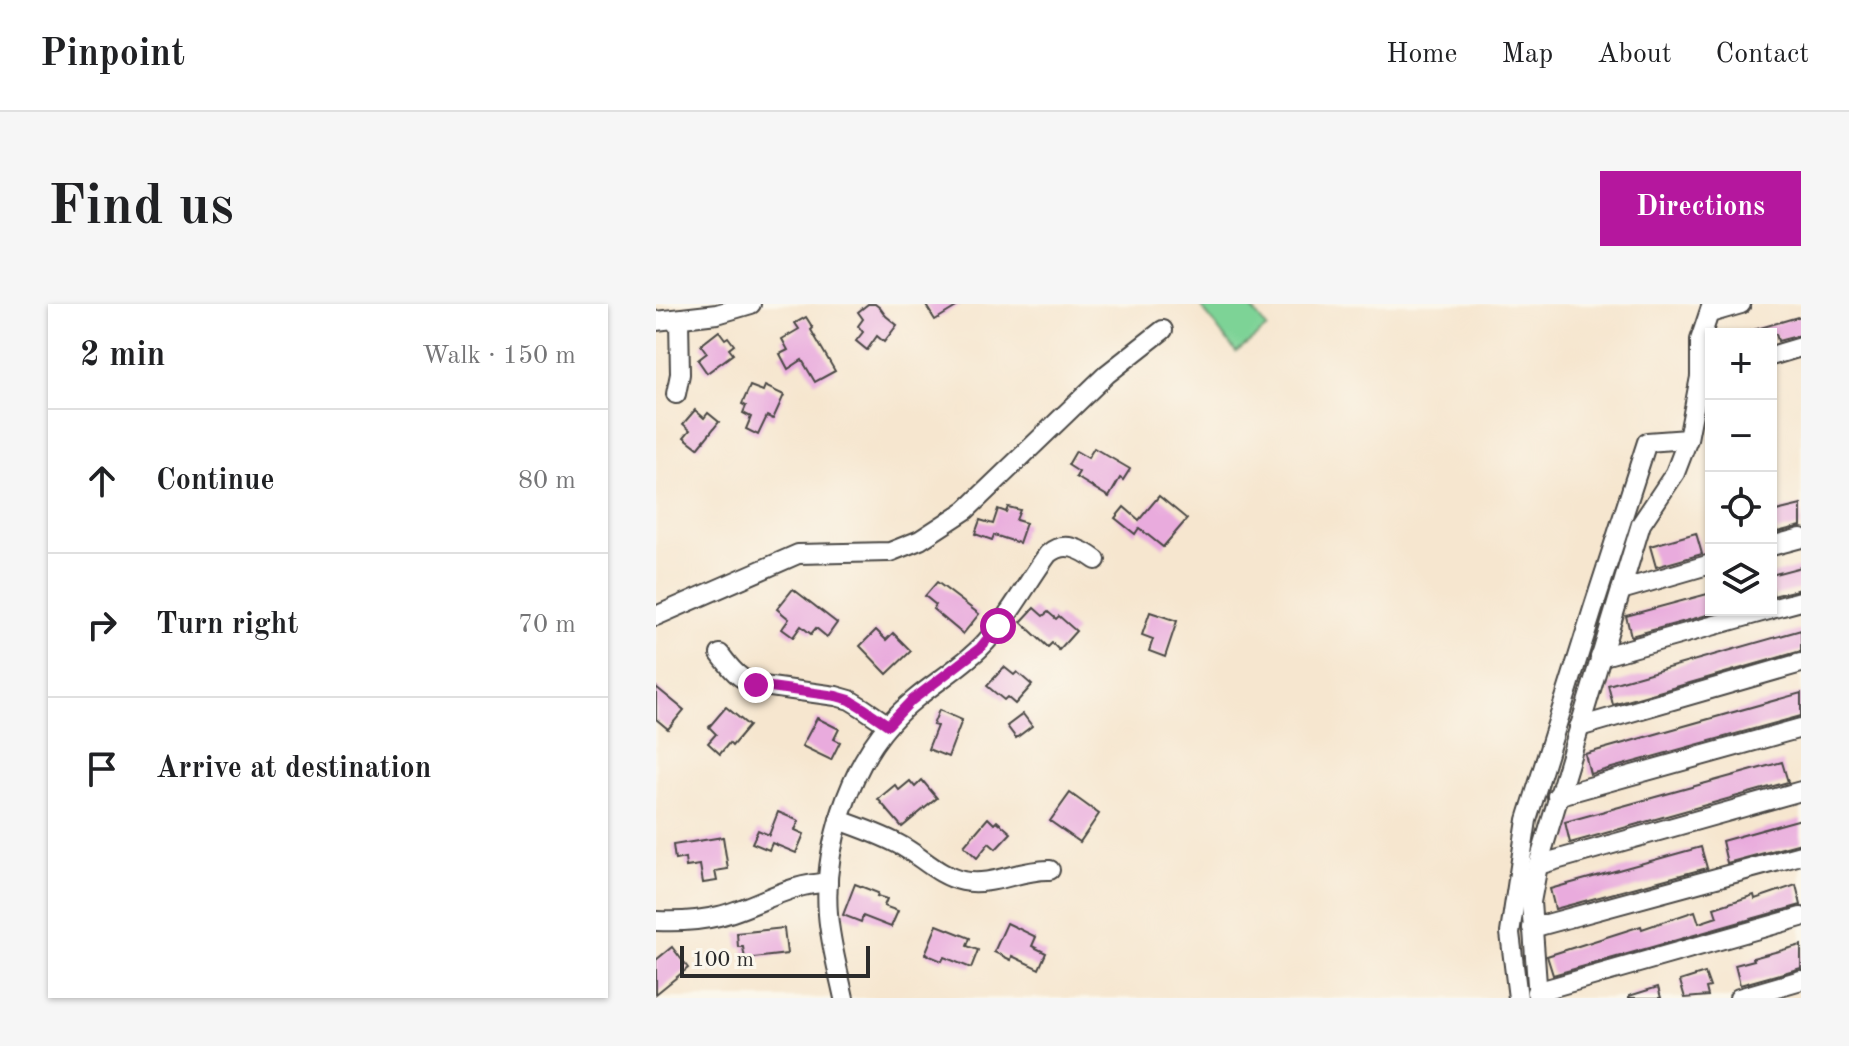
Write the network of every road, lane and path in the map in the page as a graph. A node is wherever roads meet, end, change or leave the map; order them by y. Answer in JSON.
{"nodes":[{"id":1,"x":751,"y":304,"type":"edge"},
{"id":2,"x":1741,"y":304,"type":"edge"},
{"id":3,"x":1711,"y":308,"type":"edge"},
{"id":4,"x":679,"y":319,"type":"junction"},
{"id":5,"x":656,"y":321,"type":"edge"},
{"id":6,"x":1163,"y":330,"type":"dead end"},
{"id":7,"x":1801,"y":347,"type":"edge"},
{"id":8,"x":1777,"y":354,"type":"edge"},
{"id":9,"x":1705,"y":375,"type":"edge"},
{"id":10,"x":676,"y":394,"type":"dead end"},
{"id":11,"x":1688,"y":439,"type":"junction"},
{"id":12,"x":1801,"y":538,"type":"edge"},
{"id":13,"x":1777,"y":544,"type":"edge"},
{"id":14,"x":1096,"y":560,"type":"dead end"},
{"id":15,"x":1705,"y":566,"type":"edge"},
{"id":16,"x":1621,"y":590,"type":"junction"},
{"id":17,"x":1801,"y":601,"type":"edge"},
{"id":18,"x":1777,"y":608,"type":"edge"},
{"id":19,"x":656,"y":616,"type":"edge"},
{"id":20,"x":1748,"y":616,"type":"edge"},
{"id":21,"x":720,"y":654,"type":"dead end"},
{"id":22,"x":1600,"y":657,"type":"junction"},
{"id":23,"x":1801,"y":663,"type":"edge"},
{"id":24,"x":888,"y":725,"type":"junction"},
{"id":25,"x":1579,"y":727,"type":"junction"},
{"id":26,"x":1801,"y":728,"type":"edge"},
{"id":27,"x":1801,"y":791,"type":"edge"},
{"id":28,"x":1557,"y":796,"type":"junction"},
{"id":29,"x":839,"y":820,"type":"junction"},
{"id":30,"x":1801,"y":855,"type":"edge"},
{"id":31,"x":1538,"y":865,"type":"junction"},
{"id":32,"x":1050,"y":870,"type":"dead end"},
{"id":33,"x":828,"y":883,"type":"junction"},
{"id":34,"x":1801,"y":917,"type":"edge"},
{"id":35,"x":656,"y":921,"type":"edge"},
{"id":36,"x":1532,"y":928,"type":"junction"},
{"id":37,"x":1801,"y":980,"type":"edge"},
{"id":38,"x":1531,"y":996,"type":"edge"},
{"id":39,"x":844,"y":998,"type":"edge"},
{"id":40,"x":1739,"y":998,"type":"edge"}],
"edges":[{"from":1,"to":4,"type":"street"},
{"from":2,"to":3,"type":"street"},
{"from":3,"to":9,"type":"street"},
{"from":4,"to":5,"type":"street"},
{"from":4,"to":10,"type":"street"},
{"from":6,"to":19,"type":"street"},
{"from":7,"to":8,"type":"street"},
{"from":9,"to":11,"type":"street"},
{"from":11,"to":16,"type":"street"},
{"from":11,"to":38,"type":"street"},
{"from":12,"to":13,"type":"street"},
{"from":14,"to":24,"type":"street"},
{"from":15,"to":16,"type":"street"},
{"from":16,"to":22,"type":"street"},
{"from":17,"to":18,"type":"street"},
{"from":20,"to":22,"type":"street"},
{"from":21,"to":24,"type":"street"},
{"from":22,"to":25,"type":"street"},
{"from":23,"to":25,"type":"street"},
{"from":24,"to":29,"type":"street"},
{"from":25,"to":28,"type":"street"},
{"from":26,"to":28,"type":"street"},
{"from":27,"to":31,"type":"street"},
{"from":28,"to":31,"type":"street"},
{"from":29,"to":32,"type":"street"},
{"from":29,"to":33,"type":"street"},
{"from":30,"to":36,"type":"street"},
{"from":31,"to":36,"type":"street"},
{"from":33,"to":35,"type":"street"},
{"from":33,"to":39,"type":"street"},
{"from":34,"to":38,"type":"street"},
{"from":36,"to":38,"type":"street"},
{"from":37,"to":40,"type":"street"}]}
